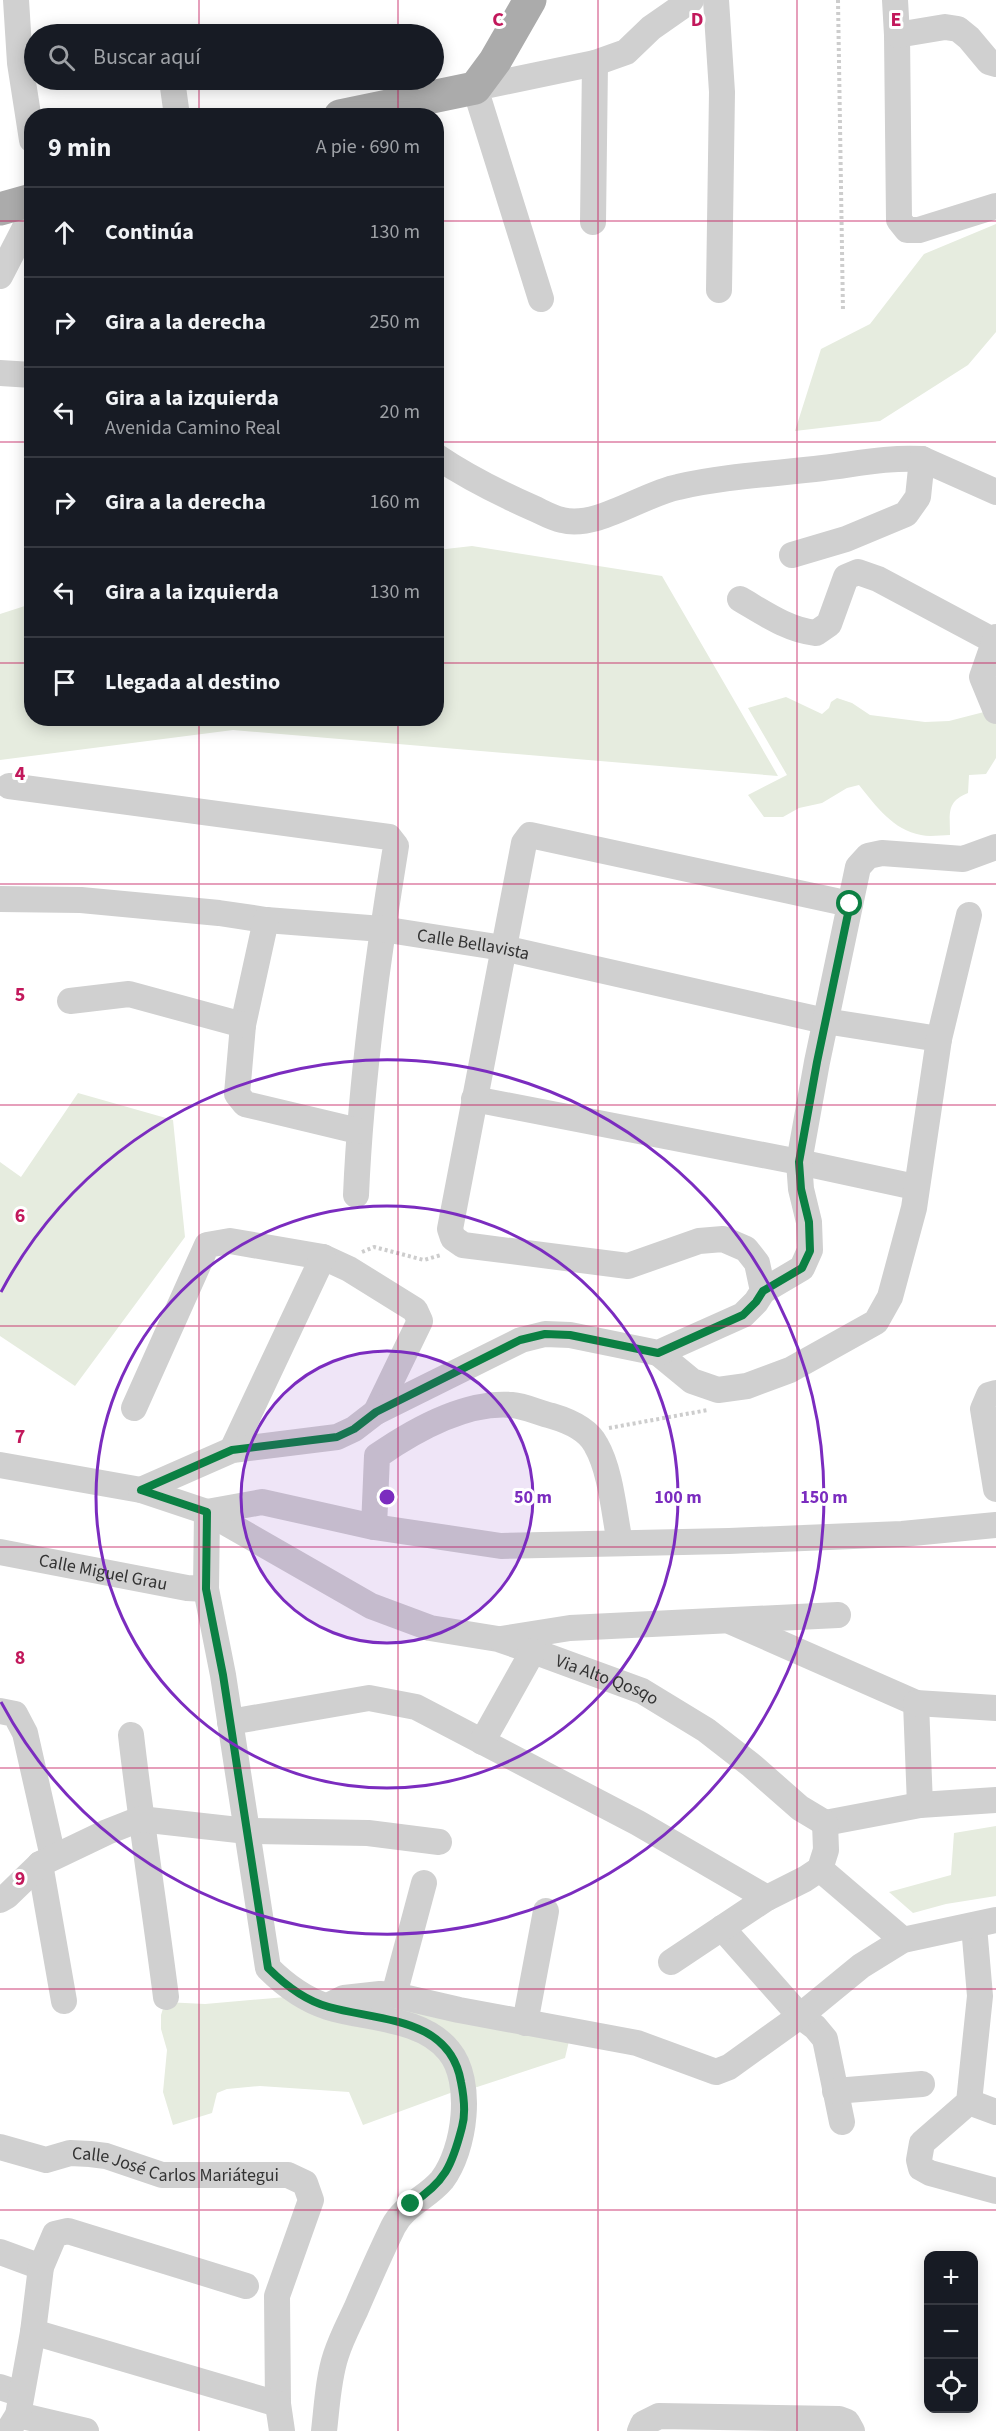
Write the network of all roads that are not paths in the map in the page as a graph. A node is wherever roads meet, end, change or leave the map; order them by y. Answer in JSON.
{"nodes":[{"id":1,"x":16,"y":0,"type":"edge"},
{"id":2,"x":530,"y":0,"type":"edge"},
{"id":3,"x":691,"y":0,"type":"edge"},
{"id":4,"x":716,"y":0,"type":"edge"},
{"id":5,"x":895,"y":0,"type":"edge"},
{"id":6,"x":897,"y":35,"type":"junction"},
{"id":7,"x":595,"y":63,"type":"junction"},
{"id":8,"x":996,"y":64,"type":"edge"},
{"id":9,"x":24,"y":89,"type":"edge"},
{"id":10,"x":24,"y":90,"type":"edge"},
{"id":11,"x":173,"y":90,"type":"edge"},
{"id":12,"x":468,"y":90,"type":"junction"},
{"id":13,"x":27,"y":108,"type":"edge"},
{"id":14,"x":176,"y":108,"type":"edge"},
{"id":15,"x":379,"y":108,"type":"edge"},
{"id":16,"x":24,"y":202,"type":"edge"},
{"id":17,"x":996,"y":206,"type":"edge"},
{"id":18,"x":0,"y":210,"type":"edge"},
{"id":19,"x":593,"y":222,"type":"dead end"},
{"id":20,"x":24,"y":230,"type":"edge"},
{"id":21,"x":0,"y":276,"type":"edge"},
{"id":22,"x":719,"y":290,"type":"dead end"},
{"id":23,"x":541,"y":299,"type":"dead end"},
{"id":24,"x":0,"y":373,"type":"edge"},
{"id":25,"x":24,"y":374,"type":"edge"},
{"id":26,"x":922,"y":459,"type":"junction"},
{"id":27,"x":444,"y":461,"type":"edge"},
{"id":28,"x":996,"y":492,"type":"edge"},
{"id":29,"x":792,"y":555,"type":"dead end"},
{"id":30,"x":740,"y":599,"type":"dead end"},
{"id":31,"x":995,"y":640,"type":"edge"},
{"id":32,"x":996,"y":711,"type":"edge"},
{"id":33,"x":9,"y":786,"type":"dead end"},
{"id":34,"x":996,"y":847,"type":"edge"},
{"id":35,"x":0,"y":900,"type":"edge"},
{"id":36,"x":850,"y":904,"type":"junction"},
{"id":37,"x":969,"y":915,"type":"dead end"},
{"id":38,"x":266,"y":920,"type":"junction"},
{"id":39,"x":382,"y":929,"type":"junction"},
{"id":40,"x":504,"y":948,"type":"junction"},
{"id":41,"x":70,"y":1001,"type":"dead end"},
{"id":42,"x":825,"y":1021,"type":"junction"},
{"id":43,"x":243,"y":1024,"type":"junction"},
{"id":44,"x":939,"y":1040,"type":"junction"},
{"id":45,"x":474,"y":1099,"type":"junction"},
{"id":46,"x":358,"y":1131,"type":"junction"},
{"id":47,"x":799,"y":1162,"type":"junction"},
{"id":48,"x":915,"y":1187,"type":"junction"},
{"id":49,"x":356,"y":1195,"type":"dead end"},
{"id":50,"x":323,"y":1257,"type":"junction"},
{"id":51,"x":763,"y":1291,"type":"junction"},
{"id":52,"x":658,"y":1353,"type":"junction"},
{"id":53,"x":996,"y":1393,"type":"edge"},
{"id":54,"x":134,"y":1408,"type":"dead end"},
{"id":55,"x":376,"y":1412,"type":"junction"},
{"id":56,"x":232,"y":1450,"type":"junction"},
{"id":57,"x":0,"y":1465,"type":"edge"},
{"id":58,"x":996,"y":1489,"type":"edge"},
{"id":59,"x":141,"y":1490,"type":"junction"},
{"id":60,"x":207,"y":1512,"type":"junction"},
{"id":61,"x":996,"y":1525,"type":"edge"},
{"id":62,"x":374,"y":1527,"type":"junction"},
{"id":63,"x":620,"y":1543,"type":"junction"},
{"id":64,"x":0,"y":1552,"type":"edge"},
{"id":65,"x":206,"y":1589,"type":"junction"},
{"id":66,"x":838,"y":1615,"type":"dead end"},
{"id":67,"x":727,"y":1620,"type":"junction"},
{"id":68,"x":498,"y":1640,"type":"junction"},
{"id":69,"x":533,"y":1651,"type":"junction"},
{"id":70,"x":916,"y":1703,"type":"junction"},
{"id":71,"x":996,"y":1708,"type":"edge"},
{"id":72,"x":0,"y":1711,"type":"edge"},
{"id":73,"x":230,"y":1722,"type":"junction"},
{"id":74,"x":131,"y":1735,"type":"dead end"},
{"id":75,"x":482,"y":1742,"type":"junction"},
{"id":76,"x":996,"y":1800,"type":"edge"},
{"id":77,"x":920,"y":1805,"type":"junction"},
{"id":78,"x":140,"y":1819,"type":"junction"},
{"id":79,"x":825,"y":1823,"type":"junction"},
{"id":80,"x":247,"y":1831,"type":"junction"},
{"id":81,"x":439,"y":1842,"type":"dead end"},
{"id":82,"x":47,"y":1861,"type":"junction"},
{"id":83,"x":820,"y":1869,"type":"junction"},
{"id":84,"x":424,"y":1883,"type":"dead end"},
{"id":85,"x":767,"y":1898,"type":"junction"},
{"id":86,"x":0,"y":1900,"type":"edge"},
{"id":87,"x":546,"y":1911,"type":"dead end"},
{"id":88,"x":985,"y":1923,"type":"edge"},
{"id":89,"x":722,"y":1928,"type":"junction"},
{"id":90,"x":903,"y":1940,"type":"junction"},
{"id":91,"x":671,"y":1962,"type":"dead end"},
{"id":92,"x":394,"y":1995,"type":"junction"},
{"id":93,"x":166,"y":1997,"type":"dead end"},
{"id":94,"x":988,"y":1999,"type":"edge"},
{"id":95,"x":64,"y":2001,"type":"dead end"},
{"id":96,"x":327,"y":2007,"type":"junction"},
{"id":97,"x":800,"y":2016,"type":"junction"},
{"id":98,"x":525,"y":2023,"type":"junction"},
{"id":99,"x":922,"y":2084,"type":"dead end"},
{"id":100,"x":835,"y":2091,"type":"junction"},
{"id":101,"x":969,"y":2102,"type":"junction"},
{"id":102,"x":996,"y":2112,"type":"edge"},
{"id":103,"x":842,"y":2122,"type":"dead end"},
{"id":104,"x":0,"y":2147,"type":"edge"},
{"id":105,"x":996,"y":2191,"type":"edge"},
{"id":106,"x":0,"y":2252,"type":"edge"},
{"id":107,"x":41,"y":2267,"type":"junction"},
{"id":108,"x":246,"y":2286,"type":"dead end"},
{"id":109,"x":33,"y":2332,"type":"junction"},
{"id":110,"x":278,"y":2404,"type":"junction"},
{"id":111,"x":12,"y":2407,"type":"edge"},
{"id":112,"x":86,"y":2431,"type":"edge"},
{"id":113,"x":282,"y":2431,"type":"edge"},
{"id":114,"x":324,"y":2431,"type":"edge"},
{"id":115,"x":640,"y":2431,"type":"edge"},
{"id":116,"x":852,"y":2431,"type":"edge"}],
"edges":[{"from":1,"to":9,"type":"street"},
{"from":2,"to":12,"type":"main road"},
{"from":3,"to":7,"type":"street"},
{"from":4,"to":22,"type":"street"},
{"from":5,"to":6,"type":"street"},
{"from":6,"to":8,"type":"street"},
{"from":6,"to":17,"type":"street"},
{"from":7,"to":12,"type":"street"},
{"from":7,"to":19,"type":"street"},
{"from":10,"to":13,"type":"street"},
{"from":11,"to":14,"type":"street"},
{"from":12,"to":15,"type":"main road"},
{"from":12,"to":23,"type":"street"},
{"from":16,"to":18,"type":"main road"},
{"from":20,"to":21,"type":"street"},
{"from":24,"to":25,"type":"street"},
{"from":26,"to":27,"type":"street"},
{"from":26,"to":28,"type":"street"},
{"from":26,"to":29,"type":"street"},
{"from":30,"to":31,"type":"street"},
{"from":31,"to":32,"type":"street"},
{"from":33,"to":39,"type":"street"},
{"from":34,"to":36,"type":"street"},
{"from":35,"to":38,"type":"street","name":"Calle Bellavista"},
{"from":36,"to":40,"type":"street"},
{"from":36,"to":42,"type":"street"},
{"from":37,"to":44,"type":"street"},
{"from":38,"to":39,"type":"street","name":"Calle Bellavista"},
{"from":38,"to":43,"type":"street"},
{"from":39,"to":40,"type":"street","name":"Calle Bellavista"},
{"from":39,"to":46,"type":"street"},
{"from":40,"to":42,"type":"street","name":"Calle Bellavista"},
{"from":40,"to":45,"type":"street"},
{"from":41,"to":43,"type":"street"},
{"from":42,"to":44,"type":"street","name":"Calle Bellavista"},
{"from":42,"to":47,"type":"street"},
{"from":43,"to":46,"type":"street"},
{"from":44,"to":48,"type":"street"},
{"from":45,"to":47,"type":"street"},
{"from":45,"to":51,"type":"street"},
{"from":46,"to":49,"type":"street"},
{"from":47,"to":48,"type":"street"},
{"from":47,"to":51,"type":"street"},
{"from":48,"to":52,"type":"street"},
{"from":50,"to":54,"type":"street"},
{"from":50,"to":55,"type":"street"},
{"from":50,"to":56,"type":"street"},
{"from":51,"to":52,"type":"street"},
{"from":52,"to":55,"type":"street"},
{"from":53,"to":58,"type":"street"},
{"from":55,"to":56,"type":"street"},
{"from":56,"to":59,"type":"street"},
{"from":57,"to":59,"type":"street","name":"Via Alto Qosqo"},
{"from":59,"to":60,"type":"street","name":"Via Alto Qosqo"},
{"from":60,"to":62,"type":"street"},
{"from":60,"to":65,"type":"street"},
{"from":60,"to":68,"type":"street","name":"Via Alto Qosqo"},
{"from":61,"to":63,"type":"street"},
{"from":62,"to":63,"type":"street"},
{"from":62,"to":63,"type":"street"},
{"from":64,"to":65,"type":"street","name":"Calle Miguel Grau"},
{"from":65,"to":73,"type":"street"},
{"from":66,"to":67,"type":"street"},
{"from":67,"to":68,"type":"street"},
{"from":67,"to":70,"type":"street"},
{"from":68,"to":69,"type":"street","name":"Via Alto Qosqo"},
{"from":69,"to":75,"type":"street"},
{"from":69,"to":79,"type":"street","name":"Via Alto Qosqo"},
{"from":70,"to":71,"type":"street"},
{"from":70,"to":77,"type":"street"},
{"from":72,"to":82,"type":"street"},
{"from":73,"to":75,"type":"street"},
{"from":73,"to":80,"type":"street"},
{"from":74,"to":78,"type":"street"},
{"from":75,"to":85,"type":"street"},
{"from":76,"to":77,"type":"street"},
{"from":77,"to":79,"type":"street"},
{"from":78,"to":80,"type":"street"},
{"from":78,"to":82,"type":"street"},
{"from":78,"to":93,"type":"street"},
{"from":79,"to":83,"type":"street"},
{"from":80,"to":81,"type":"street"},
{"from":80,"to":96,"type":"street"},
{"from":82,"to":86,"type":"street"},
{"from":82,"to":95,"type":"street"},
{"from":83,"to":85,"type":"street"},
{"from":83,"to":90,"type":"street"},
{"from":84,"to":92,"type":"street"},
{"from":85,"to":89,"type":"street"},
{"from":87,"to":98,"type":"street"},
{"from":88,"to":90,"type":"street"},
{"from":88,"to":94,"type":"street"},
{"from":89,"to":91,"type":"street"},
{"from":89,"to":97,"type":"street"},
{"from":90,"to":97,"type":"street"},
{"from":92,"to":96,"type":"street"},
{"from":92,"to":98,"type":"street"},
{"from":94,"to":101,"type":"street"},
{"from":96,"to":114,"type":"street"},
{"from":97,"to":98,"type":"street"},
{"from":97,"to":100,"type":"street"},
{"from":99,"to":100,"type":"street"},
{"from":100,"to":103,"type":"street"},
{"from":101,"to":102,"type":"street"},
{"from":101,"to":105,"type":"street"},
{"from":104,"to":110,"type":"street","name":"Calle José Carlos Mariátegui"},
{"from":106,"to":107,"type":"street"},
{"from":107,"to":108,"type":"street"},
{"from":107,"to":109,"type":"street"},
{"from":109,"to":110,"type":"street"},
{"from":109,"to":111,"type":"street"},
{"from":110,"to":113,"type":"street"},
{"from":111,"to":112,"type":"street"},
{"from":115,"to":116,"type":"street"}]}
